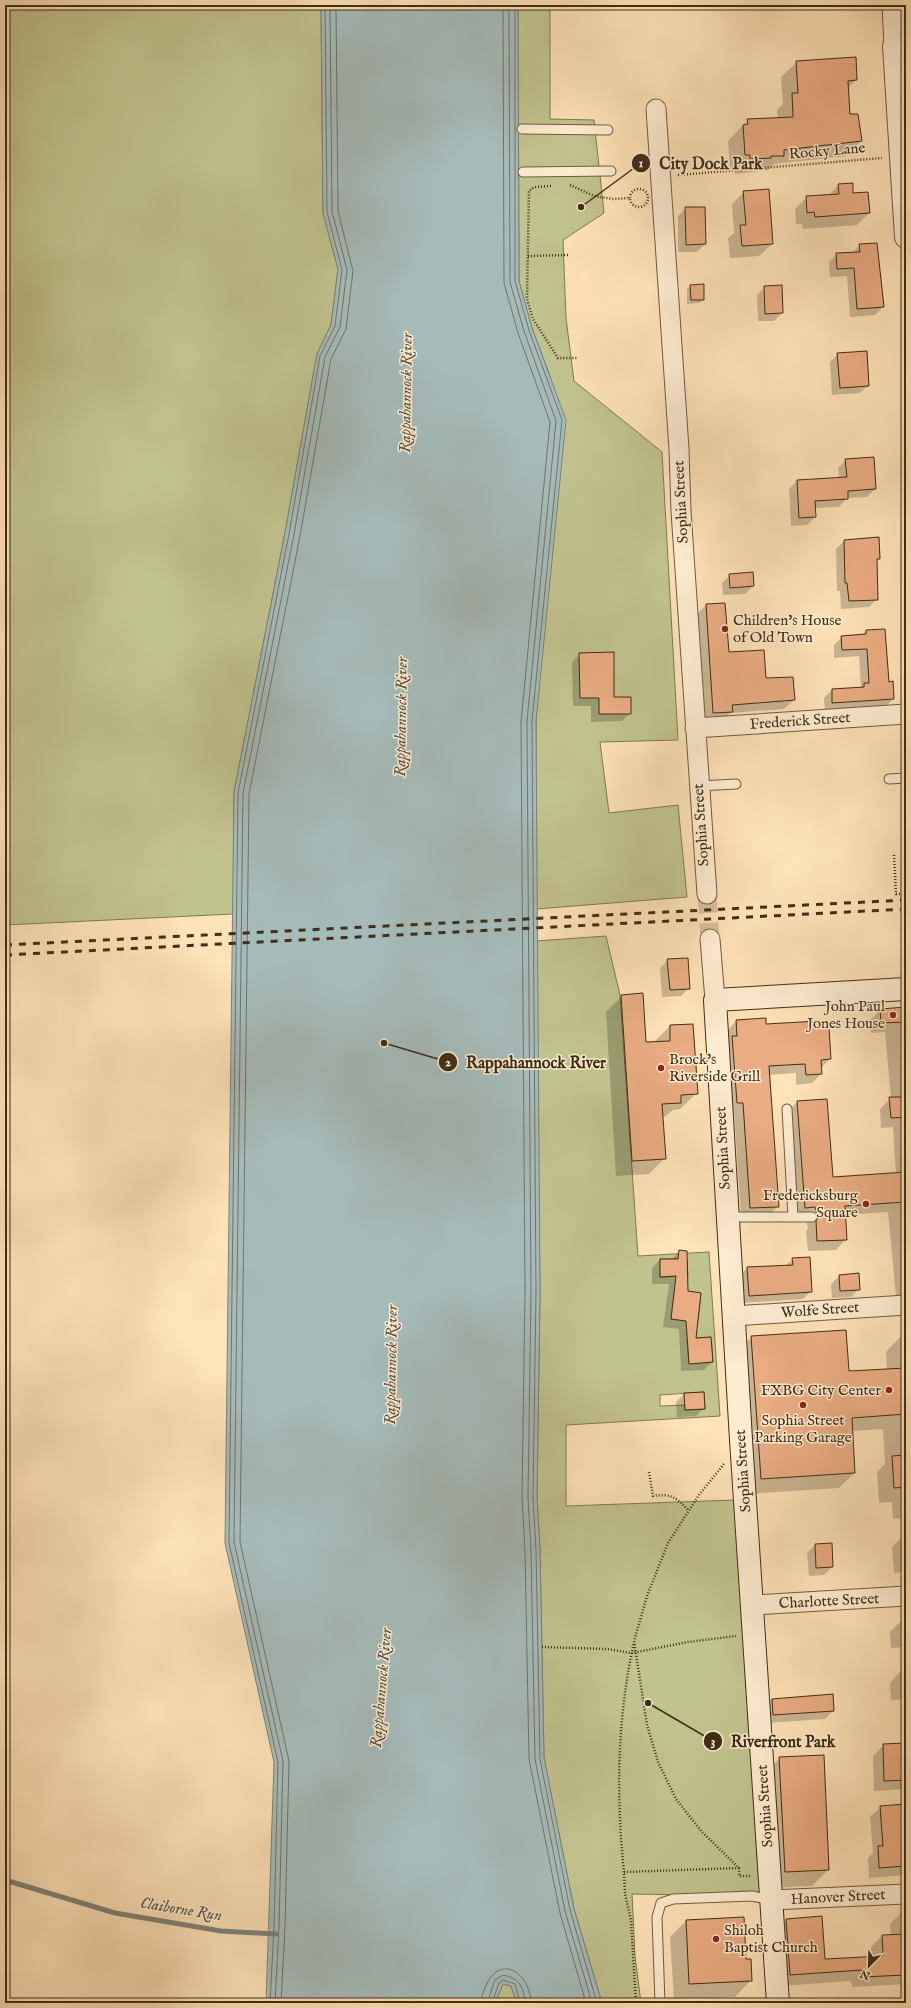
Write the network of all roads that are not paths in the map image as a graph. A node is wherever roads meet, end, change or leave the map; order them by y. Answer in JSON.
{"nodes":[{"id":1,"x":892,"y":5,"type":"edge"},
{"id":2,"x":900,"y":45,"type":"edge"},
{"id":3,"x":656,"y":109,"type":"dead end"},
{"id":4,"x":522,"y":129,"type":"dead end"},
{"id":5,"x":608,"y":130,"type":"dead end"},
{"id":6,"x":611,"y":171,"type":"dead end"},
{"id":7,"x":524,"y":172,"type":"dead end"},
{"id":8,"x":906,"y":237,"type":"edge"},
{"id":9,"x":906,"y":714,"type":"edge"},
{"id":10,"x":695,"y":728,"type":"junction"},
{"id":11,"x":906,"y":778,"type":"edge"},
{"id":12,"x":889,"y":779,"type":"dead end"},
{"id":13,"x":736,"y":784,"type":"dead end"},
{"id":14,"x":698,"y":786,"type":"junction"},
{"id":15,"x":707,"y":894,"type":"tunnel mouth"},
{"id":16,"x":710,"y":939,"type":"tunnel mouth"},
{"id":17,"x":906,"y":989,"type":"edge"},
{"id":18,"x":715,"y":1000,"type":"junction"},
{"id":19,"x":787,"y":1109,"type":"dead end"},
{"id":20,"x":728,"y":1217,"type":"junction"},
{"id":21,"x":793,"y":1217,"type":"junction"},
{"id":22,"x":812,"y":1217,"type":"dead end"},
{"id":23,"x":906,"y":1305,"type":"edge"},
{"id":24,"x":733,"y":1316,"type":"junction"},
{"id":25,"x":906,"y":1596,"type":"edge"},
{"id":26,"x":752,"y":1605,"type":"junction"},
{"id":27,"x":906,"y":1894,"type":"edge"},
{"id":28,"x":770,"y":1900,"type":"junction"},
{"id":29,"x":660,"y":2003,"type":"edge"},
{"id":30,"x":778,"y":2003,"type":"edge"}],
"edges":[{"from":1,"to":2,"type":"street"},
{"from":2,"to":8,"type":"main road"},
{"from":3,"to":10,"type":"street","name":"Sophia Street"},
{"from":4,"to":5,"type":"lane"},
{"from":6,"to":7,"type":"lane"},
{"from":9,"to":10,"type":"street","name":"Frederick Street"},
{"from":10,"to":14,"type":"street","name":"Sophia Street"},
{"from":11,"to":12,"type":"lane"},
{"from":13,"to":14,"type":"lane"},
{"from":14,"to":15,"type":"street","name":"Sophia Street"},
{"from":16,"to":18,"type":"street","name":"Sophia Street"},
{"from":17,"to":18,"type":"main road"},
{"from":18,"to":20,"type":"main road","name":"Sophia Street"},
{"from":19,"to":21,"type":"lane"},
{"from":20,"to":21,"type":"lane"},
{"from":20,"to":24,"type":"main road","name":"Sophia Street"},
{"from":21,"to":22,"type":"lane"},
{"from":23,"to":24,"type":"street","name":"Wolfe Street"},
{"from":24,"to":26,"type":"main road","name":"Sophia Street"},
{"from":25,"to":26,"type":"street","name":"Charlotte Street"},
{"from":26,"to":28,"type":"main road","name":"Sophia Street"},
{"from":27,"to":28,"type":"street","name":"Hanover Street"},
{"from":28,"to":29,"type":"lane"},
{"from":28,"to":30,"type":"main road","name":"Sophia Street"}]}
